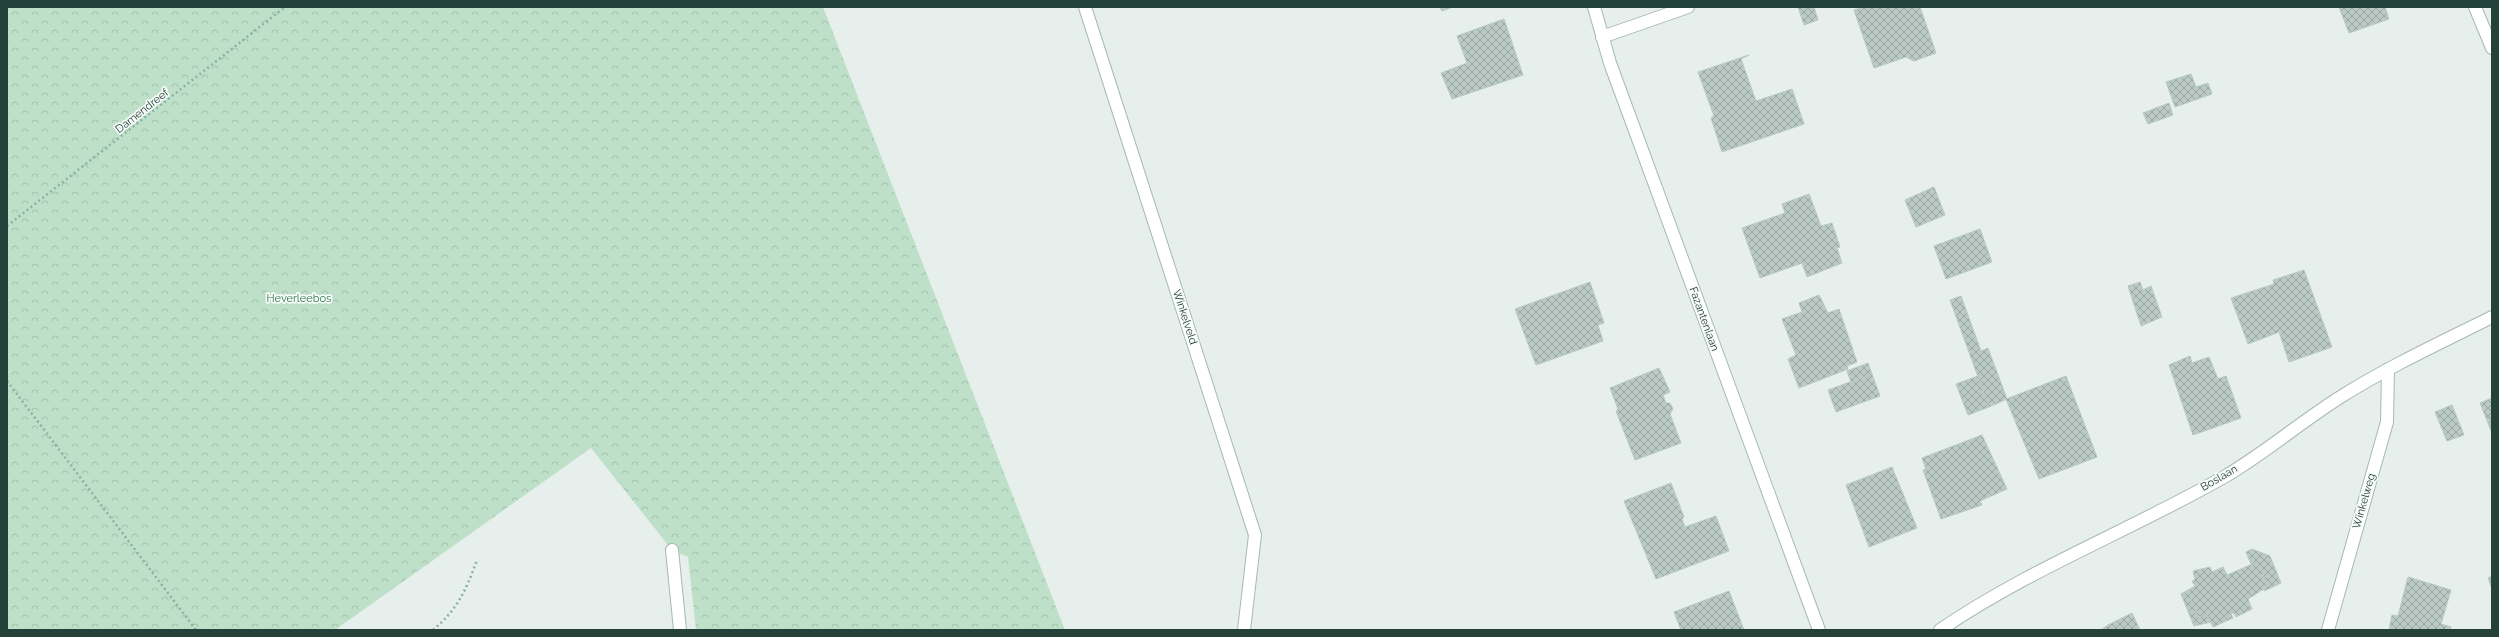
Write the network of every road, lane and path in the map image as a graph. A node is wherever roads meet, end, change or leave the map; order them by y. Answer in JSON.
{"nodes":[{"id":1,"x":285,"y":7,"type":"edge"},
{"id":2,"x":1084,"y":7,"type":"edge"},
{"id":3,"x":1594,"y":7,"type":"edge"},
{"id":4,"x":1688,"y":7,"type":"edge"},
{"id":5,"x":2475,"y":7,"type":"edge"},
{"id":6,"x":1602,"y":37,"type":"junction"},
{"id":7,"x":2492,"y":48,"type":"edge"},
{"id":8,"x":7,"y":226,"type":"edge"},
{"id":9,"x":2492,"y":317,"type":"edge"},
{"id":10,"x":2388,"y":369,"type":"junction"},
{"id":11,"x":7,"y":381,"type":"edge"},
{"id":12,"x":672,"y":550,"type":"dead end"},
{"id":13,"x":477,"y":560,"type":"dead end"},
{"id":14,"x":196,"y":630,"type":"edge"},
{"id":15,"x":433,"y":630,"type":"edge"},
{"id":16,"x":680,"y":630,"type":"edge"},
{"id":17,"x":1244,"y":630,"type":"edge"},
{"id":18,"x":1819,"y":630,"type":"edge"},
{"id":19,"x":1940,"y":630,"type":"edge"},
{"id":20,"x":2328,"y":630,"type":"edge"}],
"edges":[{"from":1,"to":8,"type":"path","name":"Damendreef"},
{"from":2,"to":17,"type":"street","name":"Winkelveld"},
{"from":3,"to":6,"type":"street","name":"Fazantenlaan"},
{"from":4,"to":6,"type":"street"},
{"from":5,"to":7,"type":"street"},
{"from":6,"to":18,"type":"street","name":"Fazantenlaan"},
{"from":9,"to":10,"type":"street","name":"Boslaan"},
{"from":10,"to":19,"type":"street","name":"Boslaan"},
{"from":10,"to":20,"type":"street","name":"Winkelweg"},
{"from":11,"to":14,"type":"path"},
{"from":12,"to":16,"type":"street"},
{"from":13,"to":15,"type":"path"}]}
